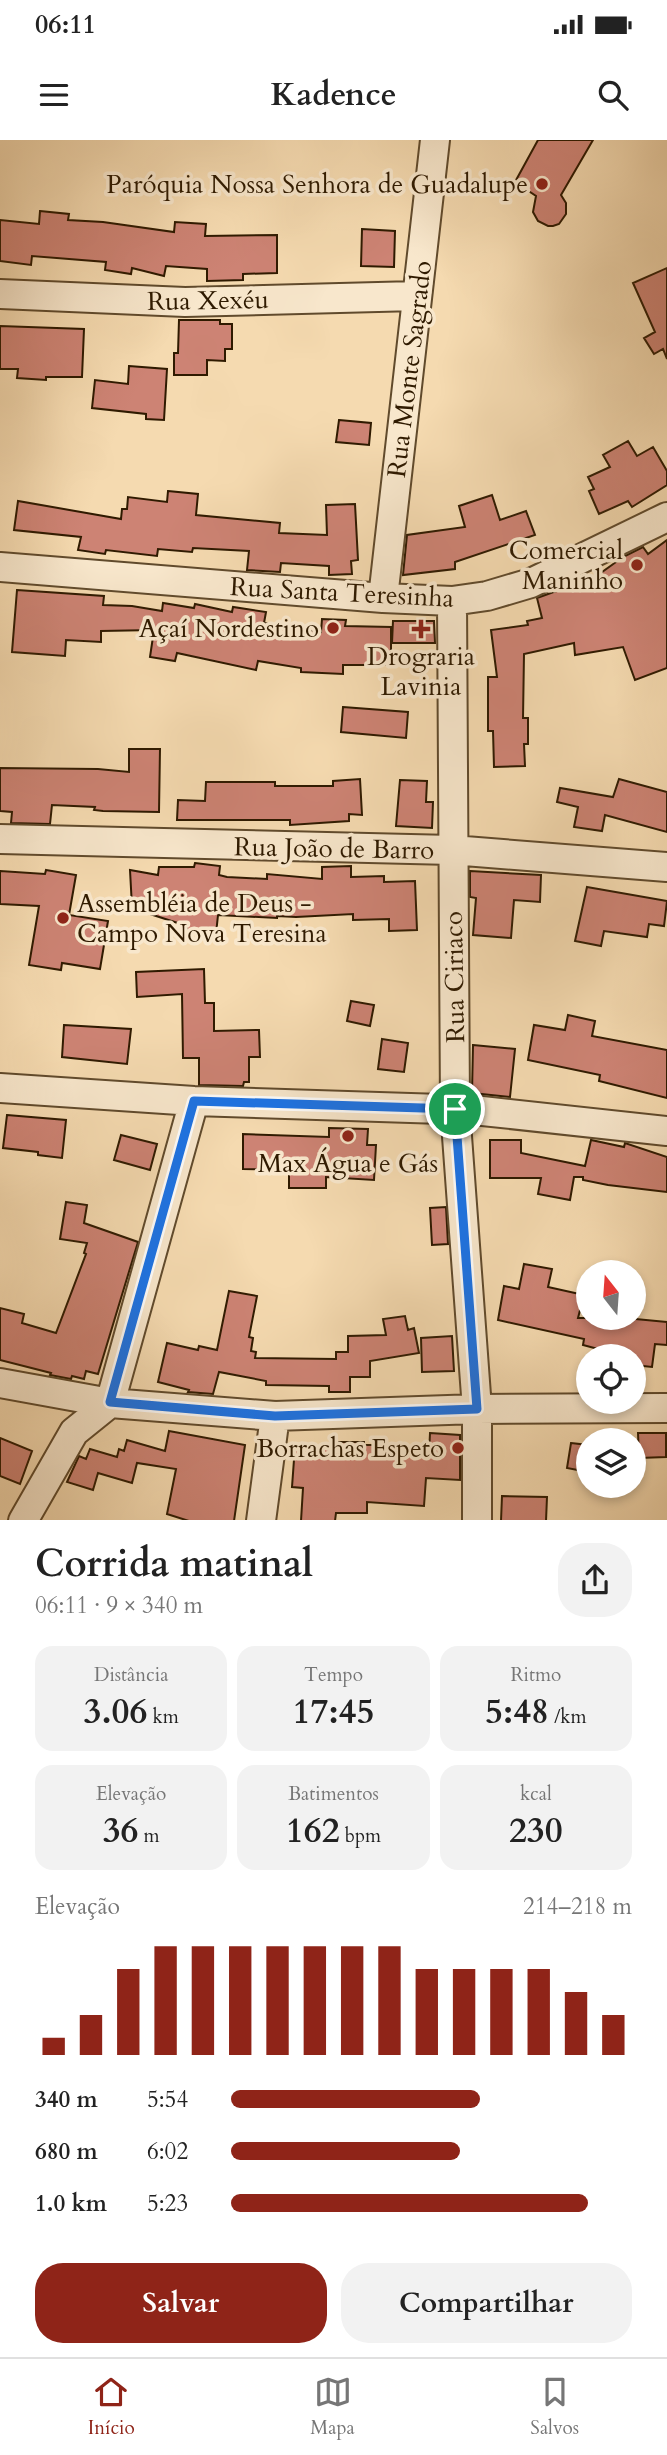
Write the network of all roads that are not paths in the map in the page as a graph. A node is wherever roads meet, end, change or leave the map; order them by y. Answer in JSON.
{"nodes":[{"id":1,"x":435,"y":140,"type":"edge"},
{"id":2,"x":0,"y":294,"type":"edge"},
{"id":3,"x":416,"y":296,"type":"junction"},
{"id":4,"x":667,"y":517,"type":"edge"},
{"id":5,"x":0,"y":567,"type":"edge"},
{"id":6,"x":383,"y":598,"type":"junction"},
{"id":7,"x":452,"y":601,"type":"junction"},
{"id":8,"x":0,"y":839,"type":"edge"},
{"id":9,"x":452,"y":850,"type":"junction"},
{"id":10,"x":667,"y":867,"type":"edge"},
{"id":11,"x":0,"y":1088,"type":"edge"},
{"id":12,"x":194,"y":1101,"type":"junction"},
{"id":13,"x":455,"y":1109,"type":"junction"},
{"id":14,"x":667,"y":1131,"type":"edge"},
{"id":15,"x":0,"y":1383,"type":"edge"},
{"id":16,"x":110,"y":1402,"type":"junction"},
{"id":17,"x":667,"y":1408,"type":"edge"},
{"id":18,"x":477,"y":1409,"type":"junction"},
{"id":19,"x":275,"y":1416,"type":"junction"},
{"id":20,"x":24,"y":1520,"type":"edge"},
{"id":21,"x":261,"y":1520,"type":"edge"},
{"id":22,"x":477,"y":1520,"type":"edge"}],
"edges":[{"from":1,"to":3,"type":"street","name":"Rua Monte Sagrado"},
{"from":2,"to":3,"type":"street","name":"Rua Xexéu"},
{"from":3,"to":6,"type":"street","name":"Rua Monte Sagrado"},
{"from":4,"to":7,"type":"street","name":"Rua Santa Teresinha"},
{"from":5,"to":6,"type":"street","name":"Rua Santa Teresinha"},
{"from":6,"to":7,"type":"street","name":"Rua Santa Teresinha"},
{"from":7,"to":9,"type":"street","name":"Rua Ciriaco"},
{"from":8,"to":9,"type":"street","name":"Rua João de Barro"},
{"from":9,"to":10,"type":"street","name":"Rua João de Barro"},
{"from":9,"to":13,"type":"street","name":"Rua Ciriaco"},
{"from":11,"to":12,"type":"street"},
{"from":12,"to":13,"type":"street"},
{"from":12,"to":16,"type":"street"},
{"from":13,"to":14,"type":"street"},
{"from":13,"to":18,"type":"street","name":"Rua Ciriaco"},
{"from":15,"to":16,"type":"street"},
{"from":16,"to":19,"type":"street"},
{"from":16,"to":20,"type":"street"},
{"from":17,"to":18,"type":"street"},
{"from":18,"to":19,"type":"street"},
{"from":18,"to":22,"type":"street","name":"Rua Ciriaco"},
{"from":19,"to":21,"type":"street"}]}
